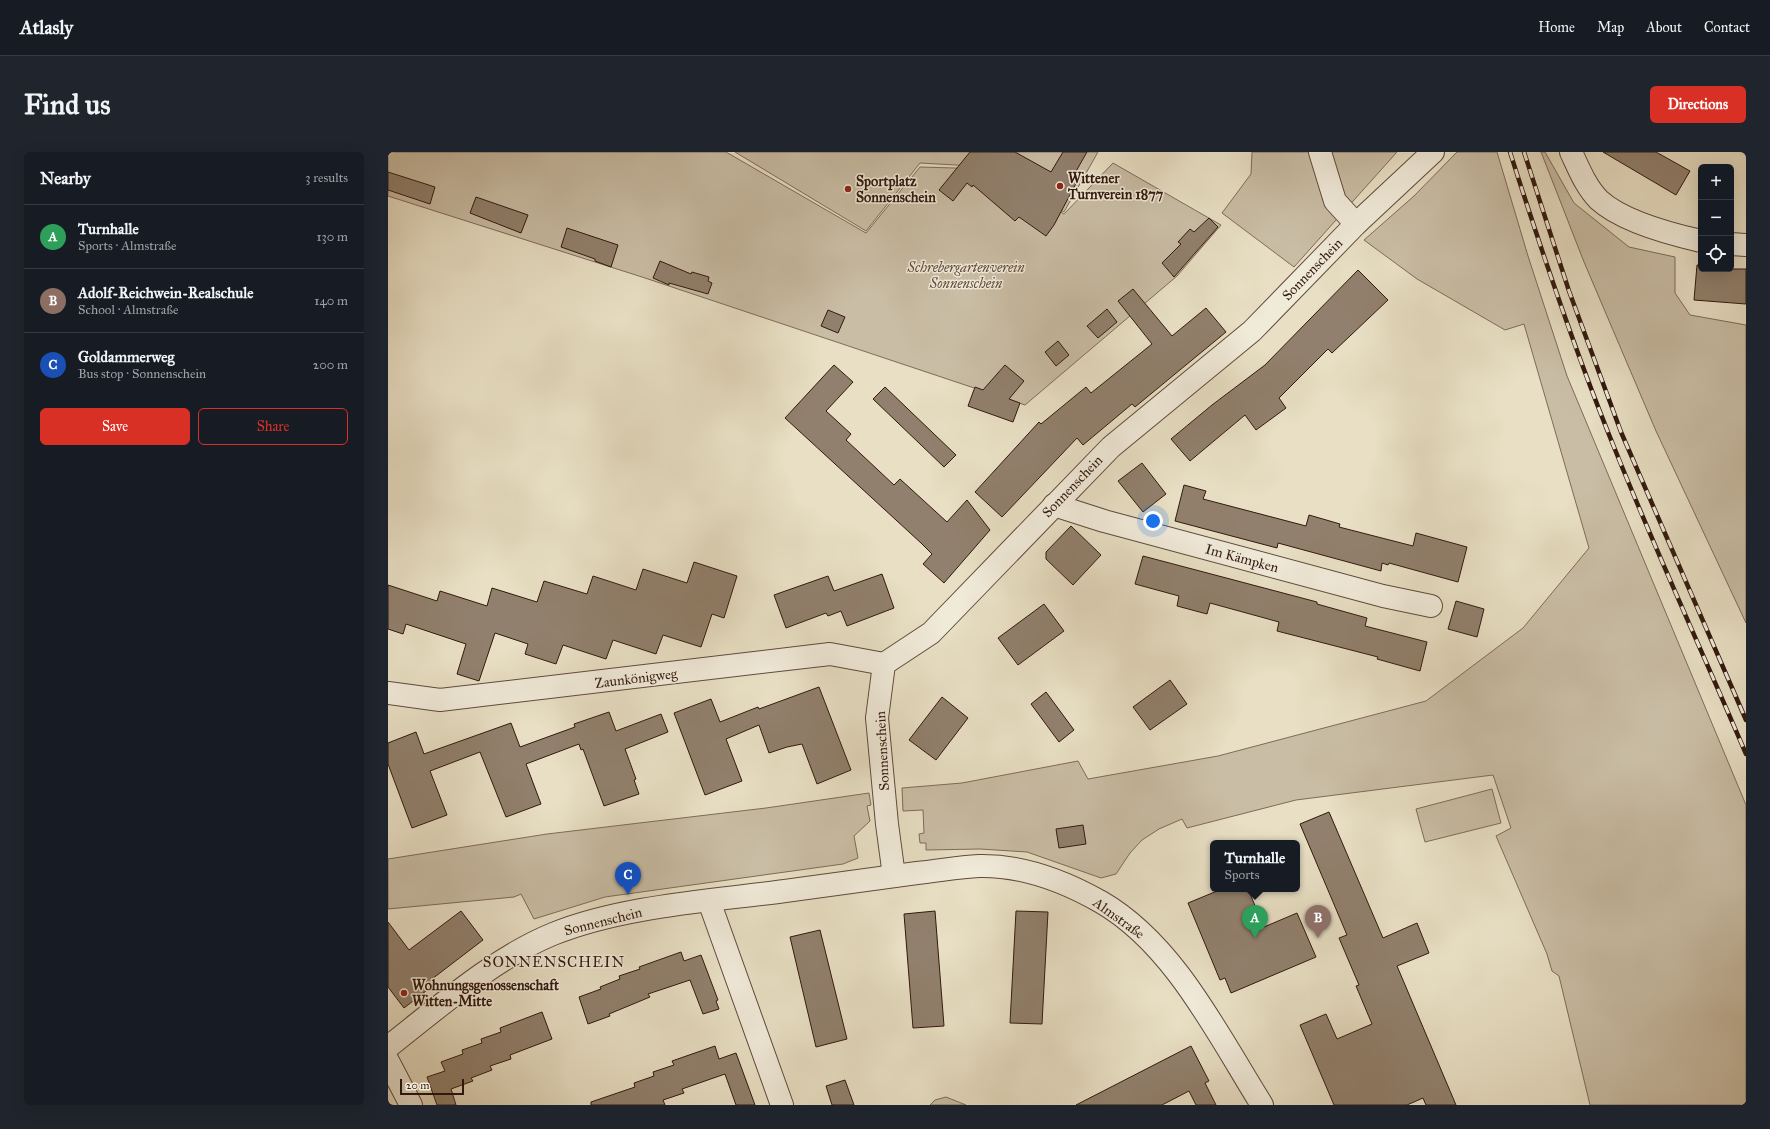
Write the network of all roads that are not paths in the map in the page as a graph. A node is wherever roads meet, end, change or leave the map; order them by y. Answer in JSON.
{"nodes":[{"id":1,"x":1320,"y":152,"type":"edge"},
{"id":2,"x":1433,"y":152,"type":"edge"},
{"id":3,"x":1571,"y":152,"type":"edge"},
{"id":4,"x":1356,"y":224,"type":"junction"},
{"id":5,"x":1698,"y":240,"type":"edge"},
{"id":6,"x":1734,"y":244,"type":"edge"},
{"id":7,"x":1746,"y":245,"type":"edge"},
{"id":8,"x":1054,"y":505,"type":"junction"},
{"id":9,"x":1431,"y":606,"type":"dead end"},
{"id":10,"x":884,"y":664,"type":"junction"},
{"id":11,"x":388,"y":692,"type":"edge"},
{"id":12,"x":894,"y":876,"type":"junction"},
{"id":13,"x":709,"y":901,"type":"junction"},
{"id":14,"x":388,"y":1047,"type":"edge"},
{"id":15,"x":388,"y":1061,"type":"edge"},
{"id":16,"x":411,"y":1105,"type":"edge"},
{"id":17,"x":782,"y":1105,"type":"edge"},
{"id":18,"x":1262,"y":1105,"type":"edge"}],
"edges":[{"from":1,"to":4,"type":"street"},
{"from":2,"to":4,"type":"street","name":"Sonnenschein"},
{"from":3,"to":5,"type":"street"},
{"from":4,"to":8,"type":"street","name":"Sonnenschein"},
{"from":6,"to":7,"type":"street"},
{"from":8,"to":9,"type":"street","name":"Im Kämpken"},
{"from":8,"to":10,"type":"street","name":"Sonnenschein"},
{"from":10,"to":11,"type":"street","name":"Zaunkönigweg"},
{"from":10,"to":12,"type":"street","name":"Sonnenschein"},
{"from":12,"to":13,"type":"street","name":"Sonnenschein"},
{"from":12,"to":18,"type":"street","name":"Almstraße"},
{"from":13,"to":14,"type":"street","name":"Sonnenschein"},
{"from":13,"to":17,"type":"street"},
{"from":15,"to":16,"type":"street"}]}
